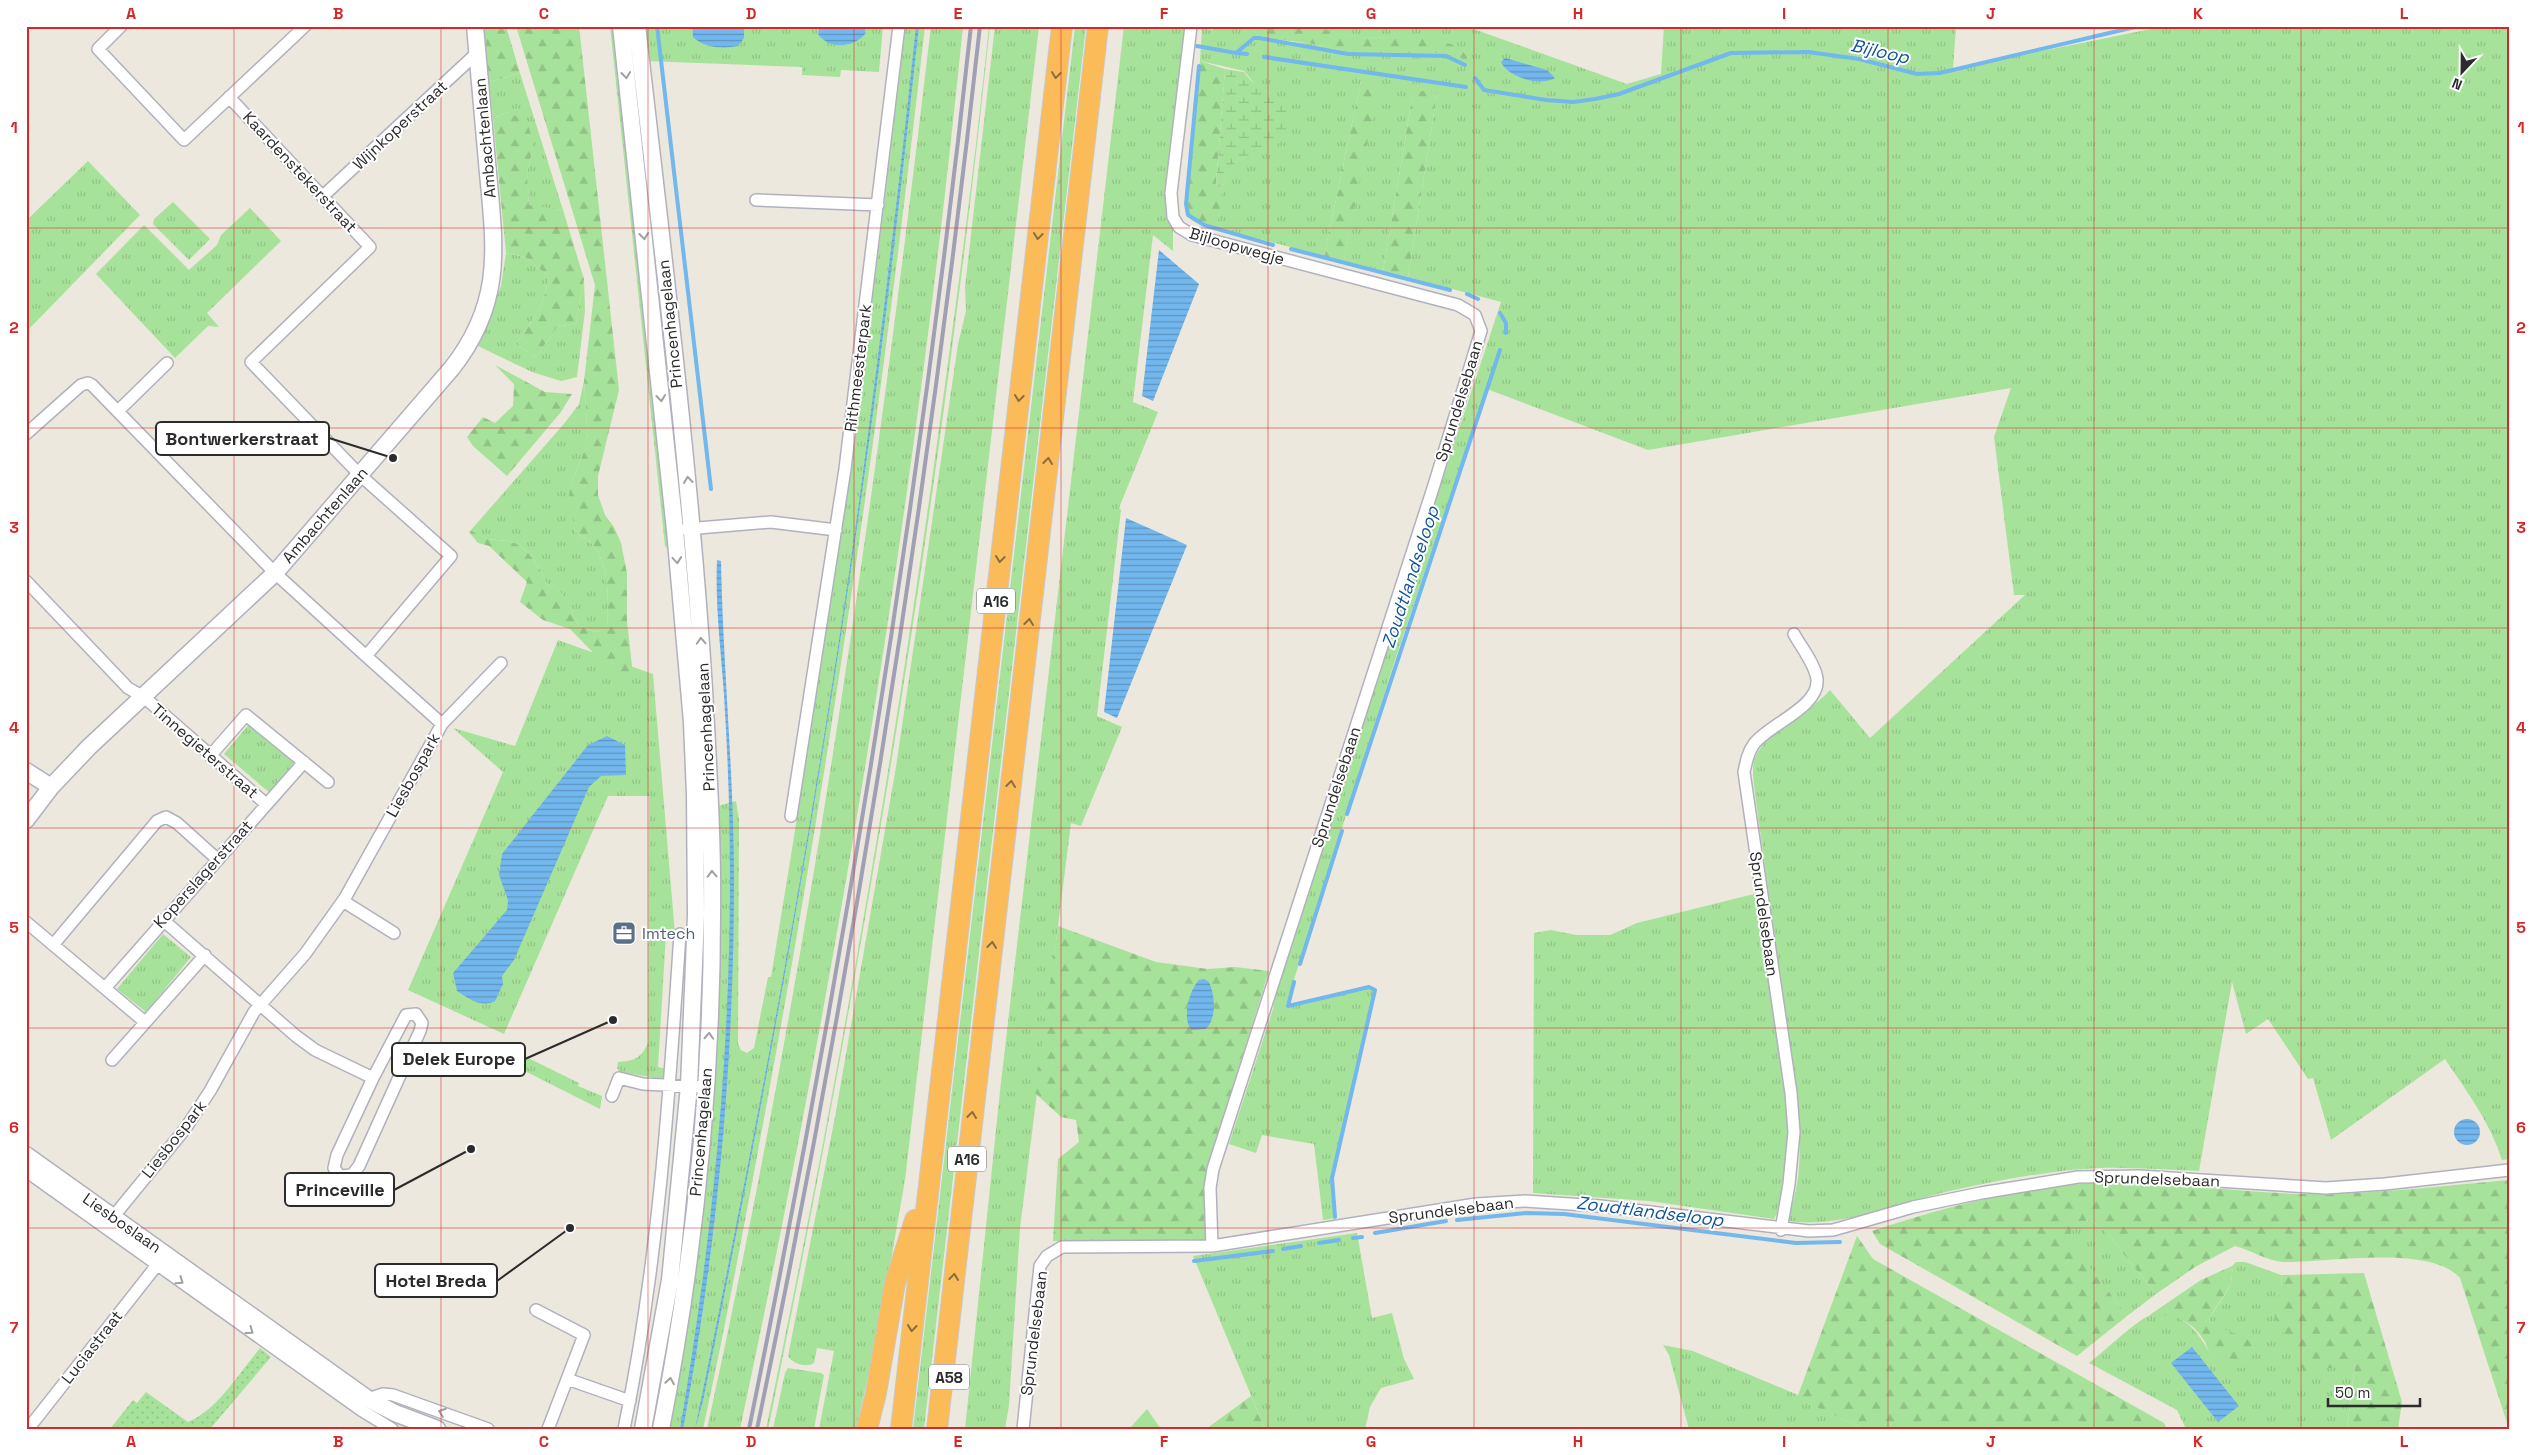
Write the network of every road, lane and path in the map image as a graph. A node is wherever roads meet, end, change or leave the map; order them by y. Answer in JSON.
{"nodes":[{"id":1,"x":121,"y":26,"type":"edge"},
{"id":2,"x":305,"y":26,"type":"edge"},
{"id":3,"x":475,"y":26,"type":"edge"},
{"id":4,"x":621,"y":26,"type":"edge"},
{"id":5,"x":637,"y":26,"type":"edge"},
{"id":6,"x":899,"y":26,"type":"edge"},
{"id":7,"x":1062,"y":26,"type":"edge"},
{"id":8,"x":1098,"y":26,"type":"edge"},
{"id":9,"x":1190,"y":26,"type":"edge"},
{"id":10,"x":477,"y":53,"type":"junction"},
{"id":11,"x":229,"y":97,"type":"junction"},
{"id":12,"x":323,"y":196,"type":"junction"},
{"id":13,"x":756,"y":200,"type":"dead end"},
{"id":14,"x":878,"y":205,"type":"junction"},
{"id":15,"x":1481,"y":331,"type":"joint"},
{"id":16,"x":167,"y":363,"type":"dead end"},
{"id":17,"x":118,"y":411,"type":"junction"},
{"id":18,"x":26,"y":434,"type":"edge"},
{"id":19,"x":360,"y":475,"type":"junction"},
{"id":20,"x":693,"y":528,"type":"junction"},
{"id":21,"x":675,"y":530,"type":"junction"},
{"id":22,"x":836,"y":530,"type":"junction"},
{"id":23,"x":275,"y":573,"type":"junction"},
{"id":24,"x":26,"y":581,"type":"edge"},
{"id":25,"x":1794,"y":634,"type":"dead end"},
{"id":26,"x":366,"y":656,"type":"junction"},
{"id":27,"x":501,"y":663,"type":"dead end"},
{"id":28,"x":144,"y":697,"type":"junction"},
{"id":29,"x":442,"y":724,"type":"junction"},
{"id":30,"x":210,"y":756,"type":"junction"},
{"id":31,"x":304,"y":762,"type":"junction"},
{"id":32,"x":26,"y":771,"type":"edge"},
{"id":33,"x":328,"y":782,"type":"dead end"},
{"id":34,"x":51,"y":786,"type":"junction"},
{"id":35,"x":266,"y":804,"type":"junction"},
{"id":36,"x":791,"y":816,"type":"dead end"},
{"id":37,"x":26,"y":820,"type":"edge"},
{"id":38,"x":217,"y":860,"type":"junction"},
{"id":39,"x":343,"y":901,"type":"junction"},
{"id":40,"x":163,"y":920,"type":"junction"},
{"id":41,"x":26,"y":922,"type":"edge"},
{"id":42,"x":394,"y":933,"type":"dead end"},
{"id":43,"x":680,"y":934,"type":"dead end"},
{"id":44,"x":53,"y":945,"type":"junction"},
{"id":45,"x":205,"y":955,"type":"junction"},
{"id":46,"x":105,"y":988,"type":"junction"},
{"id":47,"x":261,"y":1005,"type":"junction"},
{"id":48,"x":145,"y":1022,"type":"junction"},
{"id":49,"x":112,"y":1060,"type":"dead end"},
{"id":50,"x":373,"y":1078,"type":"junction"},
{"id":51,"x":670,"y":1086,"type":"junction"},
{"id":52,"x":697,"y":1086,"type":"junction"},
{"id":53,"x":612,"y":1096,"type":"dead end"},
{"id":54,"x":26,"y":1155,"type":"edge"},
{"id":55,"x":2509,"y":1170,"type":"edge"},
{"id":56,"x":26,"y":1172,"type":"edge"},
{"id":57,"x":929,"y":1176,"type":"junction"},
{"id":58,"x":113,"y":1217,"type":"junction"},
{"id":59,"x":1781,"y":1230,"type":"junction"},
{"id":60,"x":1212,"y":1246,"type":"junction"},
{"id":61,"x":157,"y":1265,"type":"junction"},
{"id":62,"x":214,"y":1297,"type":"junction"},
{"id":63,"x":536,"y":1310,"type":"dead end"},
{"id":64,"x":948,"y":1325,"type":"junction"},
{"id":65,"x":275,"y":1341,"type":"junction"},
{"id":66,"x":568,"y":1378,"type":"junction"},
{"id":67,"x":368,"y":1398,"type":"junction"},
{"id":68,"x":630,"y":1401,"type":"junction"},
{"id":69,"x":28,"y":1429,"type":"edge"},
{"id":70,"x":392,"y":1429,"type":"edge"},
{"id":71,"x":437,"y":1429,"type":"edge"},
{"id":72,"x":488,"y":1429,"type":"edge"},
{"id":73,"x":548,"y":1429,"type":"edge"},
{"id":74,"x":624,"y":1429,"type":"edge"},
{"id":75,"x":643,"y":1429,"type":"edge"},
{"id":76,"x":661,"y":1429,"type":"edge"},
{"id":77,"x":867,"y":1429,"type":"edge"},
{"id":78,"x":901,"y":1429,"type":"edge"},
{"id":79,"x":937,"y":1429,"type":"edge"},
{"id":80,"x":950,"y":1429,"type":"edge"},
{"id":81,"x":1023,"y":1429,"type":"edge"}],
"edges":[{"from":1,"to":11,"type":"street"},
{"from":2,"to":11,"type":"street"},
{"from":3,"to":10,"type":"main road","name":"Ambachtenlaan"},
{"from":4,"to":21,"type":"main road","name":"Princenhagelaan","one_way":true},
{"from":20,"to":5,"type":"main road","name":"Princenhagelaan","one_way":true},
{"from":6,"to":14,"type":"street","name":"Rithmeesterpark"},
{"from":7,"to":57,"type":"highway","number":"A16","one_way":true},
{"from":64,"to":8,"type":"highway","number":"A16","one_way":true},
{"from":9,"to":15,"type":"street","name":"Bijloopwegje"},
{"from":10,"to":12,"type":"street","name":"Wijnkoperstraat"},
{"from":10,"to":19,"type":"main road","name":"Ambachtenlaan"},
{"from":11,"to":12,"type":"street","name":"Kaardenstekerstraat"},
{"from":12,"to":19,"type":"street","name":"Kaardenstekerstraat"},
{"from":13,"to":14,"type":"street"},
{"from":14,"to":22,"type":"street","name":"Rithmeesterpark"},
{"from":15,"to":60,"type":"street","name":"Sprundelsebaan"},
{"from":16,"to":17,"type":"street"},
{"from":17,"to":18,"type":"street"},
{"from":17,"to":23,"type":"street"},
{"from":19,"to":23,"type":"main road","name":"Ambachtenlaan"},
{"from":19,"to":26,"type":"street"},
{"from":20,"to":21,"type":"street"},
{"from":20,"to":22,"type":"street"},
{"from":52,"to":20,"type":"main road","name":"Princenhagelaan","one_way":true},
{"from":21,"to":52,"type":"main road","name":"Princenhagelaan","one_way":true},
{"from":22,"to":36,"type":"street","name":"Rithmeesterpark"},
{"from":23,"to":26,"type":"street"},
{"from":23,"to":28,"type":"main road","name":"Ambachtenlaan"},
{"from":24,"to":28,"type":"street","name":"Tinnegieterstraat"},
{"from":25,"to":59,"type":"street","name":"Sprundelsebaan"},
{"from":26,"to":29,"type":"street"},
{"from":27,"to":29,"type":"street","name":"Liesbospark"},
{"from":28,"to":30,"type":"street","name":"Tinnegieterstraat"},
{"from":28,"to":34,"type":"main road","name":"Ambachtenlaan"},
{"from":29,"to":39,"type":"street","name":"Liesbospark"},
{"from":30,"to":31,"type":"street"},
{"from":30,"to":35,"type":"street","name":"Tinnegieterstraat"},
{"from":31,"to":33,"type":"street"},
{"from":31,"to":35,"type":"street","name":"Koperslagerstraat"},
{"from":32,"to":34,"type":"main road"},
{"from":34,"to":37,"type":"main road","name":"Ambachtenlaan"},
{"from":35,"to":38,"type":"street","name":"Koperslagerstraat"},
{"from":38,"to":40,"type":"street","name":"Koperslagerstraat"},
{"from":38,"to":44,"type":"street"},
{"from":39,"to":42,"type":"street"},
{"from":39,"to":47,"type":"street","name":"Liesbospark"},
{"from":40,"to":45,"type":"street"},
{"from":40,"to":46,"type":"street","name":"Koperslagerstraat"},
{"from":41,"to":44,"type":"street"},
{"from":43,"to":51,"type":"street"},
{"from":44,"to":46,"type":"street"},
{"from":45,"to":47,"type":"street"},
{"from":45,"to":48,"type":"street"},
{"from":46,"to":48,"type":"street"},
{"from":47,"to":50,"type":"street"},
{"from":47,"to":58,"type":"street","name":"Liesbospark"},
{"from":48,"to":49,"type":"street"},
{"from":50,"to":50,"type":"street"},
{"from":51,"to":52,"type":"street","name":"Princenhagelaan"},
{"from":51,"to":53,"type":"street","name":"Princenhagelaan"},
{"from":51,"to":68,"type":"street"},
{"from":52,"to":75,"type":"main road","name":"Princenhagelaan"},
{"from":76,"to":52,"type":"main road","name":"Princenhagelaan","one_way":true},
{"from":54,"to":58,"type":"main road","name":"Liesboslaan"},
{"from":55,"to":59,"type":"street","name":"Sprundelsebaan"},
{"from":56,"to":61,"type":"street","name":"Liesboslaan"},
{"from":57,"to":77,"type":"highway","number":"A16"},
{"from":57,"to":78,"type":"highway","number":"A16","one_way":true},
{"from":58,"to":62,"type":"main road","name":"Liesboslaan"},
{"from":59,"to":60,"type":"street","name":"Sprundelsebaan"},
{"from":60,"to":81,"type":"street","name":"Sprundelsebaan"},
{"from":61,"to":62,"type":"street","name":"Liesboslaan","one_way":true},
{"from":61,"to":69,"type":"street","name":"Luciastraat"},
{"from":62,"to":65,"type":"main road","name":"Liesboslaan"},
{"from":63,"to":66,"type":"street"},
{"from":64,"to":79,"type":"highway","number":"A16"},
{"from":64,"to":80,"type":"highway","number":"A58"},
{"from":65,"to":67,"type":"main road","name":"Liesboslaan"},
{"from":65,"to":70,"type":"street","name":"Liesboslaan"},
{"from":66,"to":68,"type":"street"},
{"from":66,"to":73,"type":"street"},
{"from":67,"to":71,"type":"main road","name":"Liesboslaan"},
{"from":72,"to":67,"type":"street","one_way":true},
{"from":68,"to":74,"type":"street"}]}
